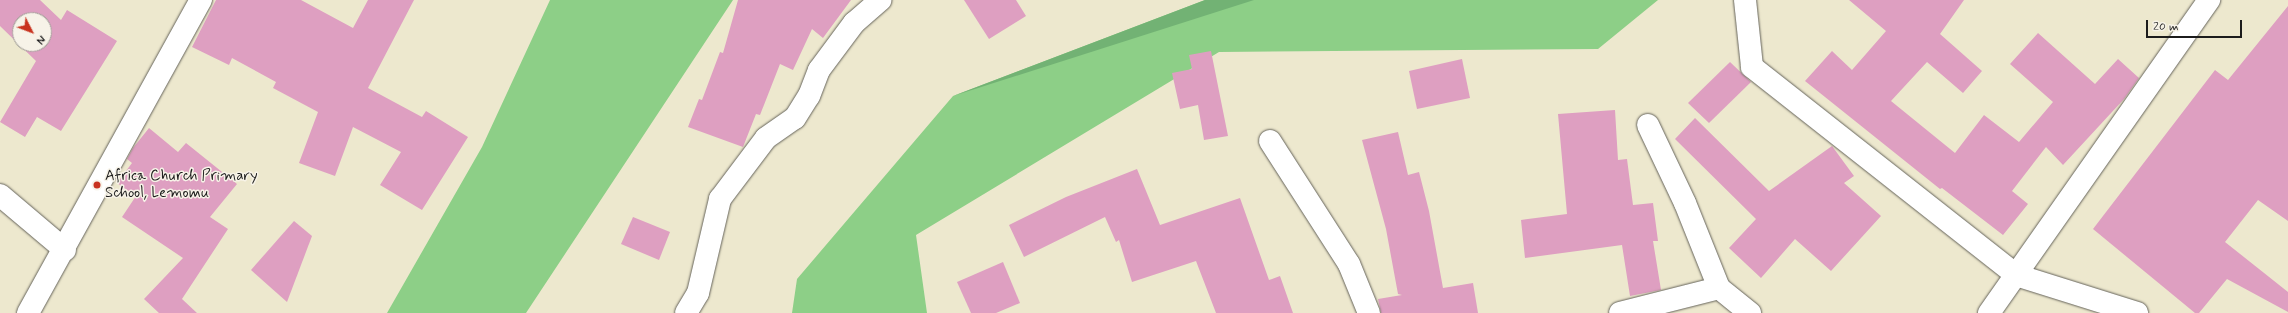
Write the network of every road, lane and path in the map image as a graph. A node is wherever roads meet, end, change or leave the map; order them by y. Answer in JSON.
{"nodes":[{"id":1,"x":201,"y":0,"type":"edge"},
{"id":2,"x":880,"y":0,"type":"edge"},
{"id":3,"x":1745,"y":0,"type":"edge"},
{"id":4,"x":2209,"y":0,"type":"edge"},
{"id":5,"x":1648,"y":125,"type":"dead end"},
{"id":6,"x":1270,"y":141,"type":"dead end"},
{"id":7,"x":0,"y":195,"type":"edge"},
{"id":8,"x":65,"y":250,"type":"junction"},
{"id":9,"x":2016,"y":275,"type":"junction"},
{"id":10,"x":1719,"y":288,"type":"junction"},
{"id":11,"x":28,"y":313,"type":"edge"},
{"id":12,"x":686,"y":313,"type":"edge"},
{"id":13,"x":1369,"y":313,"type":"edge"},
{"id":14,"x":1620,"y":313,"type":"edge"},
{"id":15,"x":1750,"y":313,"type":"edge"},
{"id":16,"x":1989,"y":313,"type":"edge"},
{"id":17,"x":2137,"y":313,"type":"edge"}],
"edges":[{"from":1,"to":8,"type":"street"},
{"from":2,"to":12,"type":"street"},
{"from":3,"to":9,"type":"street"},
{"from":4,"to":9,"type":"street"},
{"from":5,"to":10,"type":"street"},
{"from":6,"to":13,"type":"street"},
{"from":7,"to":8,"type":"street"},
{"from":8,"to":11,"type":"street"},
{"from":9,"to":16,"type":"street"},
{"from":9,"to":17,"type":"street"},
{"from":10,"to":14,"type":"street"},
{"from":10,"to":15,"type":"street"}]}
